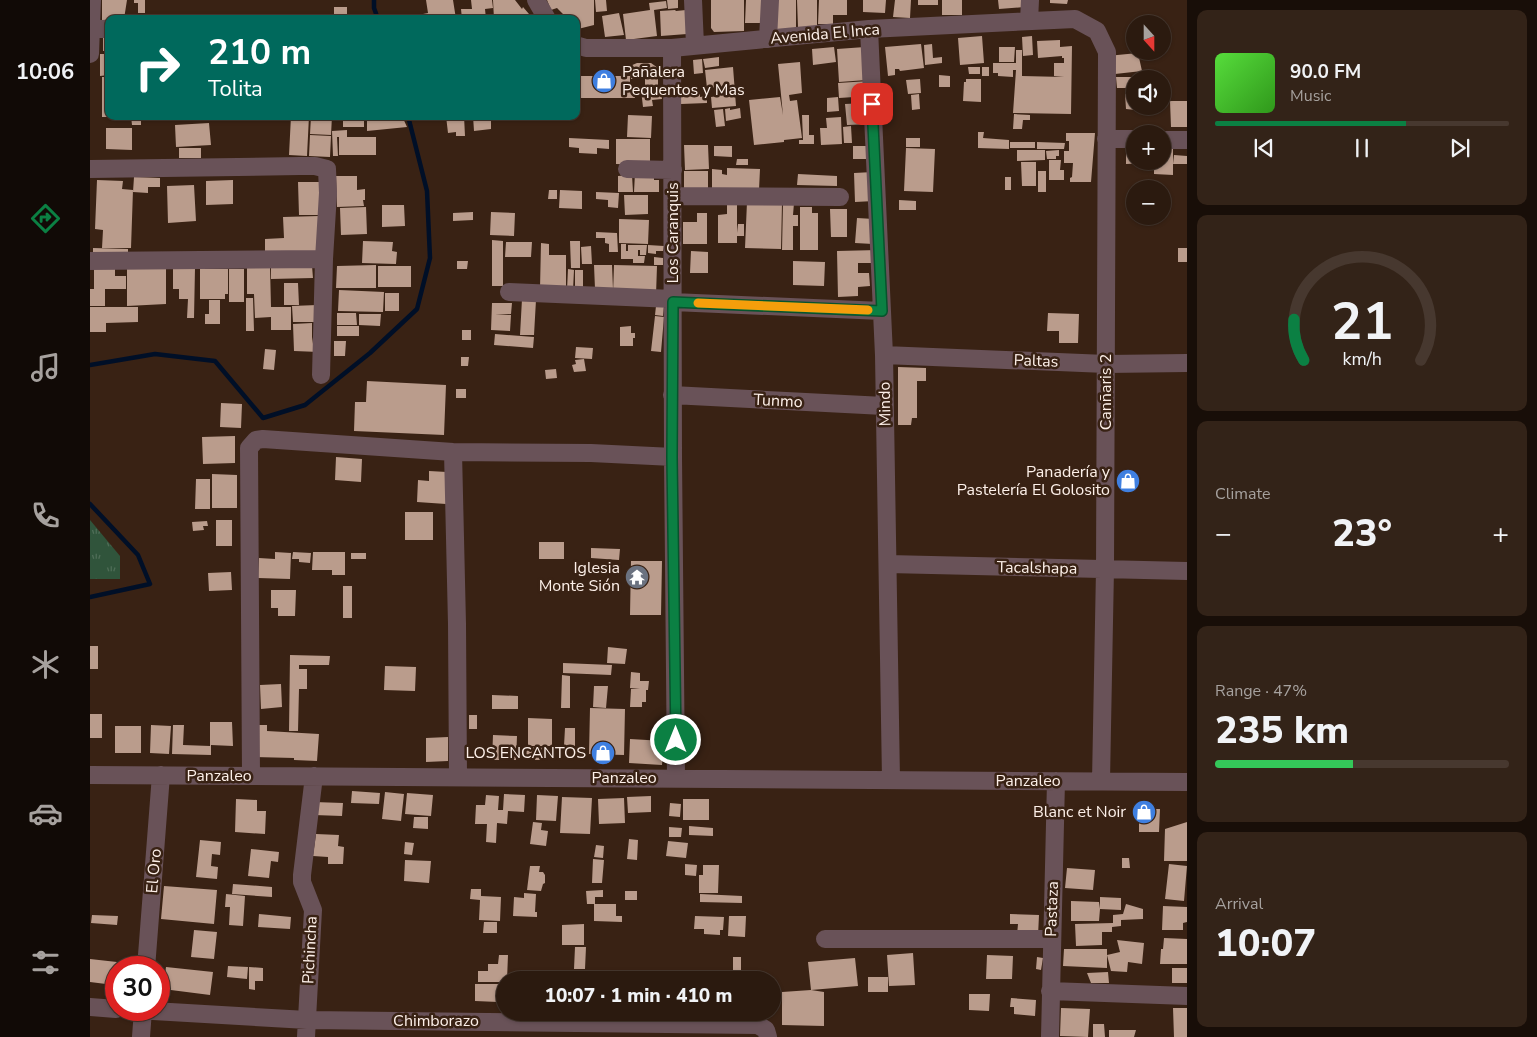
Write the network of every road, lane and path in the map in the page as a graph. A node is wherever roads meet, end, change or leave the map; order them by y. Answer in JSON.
{"nodes":[{"id":1,"x":92,"y":0,"type":"edge"},
{"id":2,"x":536,"y":0,"type":"edge"},
{"id":3,"x":693,"y":0,"type":"edge"},
{"id":4,"x":770,"y":0,"type":"edge"},
{"id":5,"x":1030,"y":0,"type":"edge"},
{"id":6,"x":545,"y":15,"type":"edge"},
{"id":7,"x":1075,"y":19,"type":"joint"},
{"id":8,"x":1029,"y":21,"type":"junction"},
{"id":9,"x":105,"y":28,"type":"edge"},
{"id":10,"x":91,"y":29,"type":"edge"},
{"id":11,"x":869,"y":29,"type":"junction"},
{"id":12,"x":768,"y":39,"type":"junction"},
{"id":13,"x":695,"y":45,"type":"junction"},
{"id":14,"x":580,"y":46,"type":"edge"},
{"id":15,"x":672,"y":48,"type":"junction"},
{"id":16,"x":90,"y":54,"type":"edge"},
{"id":17,"x":1106,"y":139,"type":"junction"},
{"id":18,"x":1126,"y":139,"type":"edge"},
{"id":19,"x":1171,"y":140,"type":"edge"},
{"id":20,"x":1187,"y":140,"type":"edge"},
{"id":21,"x":90,"y":168,"type":"edge"},
{"id":22,"x":627,"y":169,"type":"dead end"},
{"id":23,"x":672,"y":170,"type":"junction"},
{"id":24,"x":672,"y":196,"type":"junction"},
{"id":25,"x":840,"y":197,"type":"dead end"},
{"id":26,"x":324,"y":260,"type":"junction"},
{"id":27,"x":90,"y":261,"type":"edge"},
{"id":28,"x":509,"y":292,"type":"dead end"},
{"id":29,"x":673,"y":300,"type":"junction"},
{"id":30,"x":882,"y":311,"type":"junction"},
{"id":31,"x":884,"y":355,"type":"junction"},
{"id":32,"x":1187,"y":363,"type":"edge"},
{"id":33,"x":1106,"y":364,"type":"junction"},
{"id":34,"x":320,"y":375,"type":"dead end"},
{"id":35,"x":672,"y":396,"type":"junction"},
{"id":36,"x":884,"y":406,"type":"junction"},
{"id":37,"x":453,"y":452,"type":"junction"},
{"id":38,"x":672,"y":457,"type":"junction"},
{"id":39,"x":888,"y":564,"type":"junction"},
{"id":40,"x":1105,"y":570,"type":"junction"},
{"id":41,"x":1187,"y":571,"type":"edge"},
{"id":42,"x":90,"y":775,"type":"edge"},
{"id":43,"x":161,"y":775,"type":"junction"},
{"id":44,"x":251,"y":776,"type":"junction"},
{"id":45,"x":314,"y":776,"type":"junction"},
{"id":46,"x":458,"y":777,"type":"junction"},
{"id":47,"x":676,"y":778,"type":"junction"},
{"id":48,"x":891,"y":780,"type":"junction"},
{"id":49,"x":1056,"y":781,"type":"junction"},
{"id":50,"x":1101,"y":781,"type":"junction"},
{"id":51,"x":1187,"y":782,"type":"edge"},
{"id":52,"x":1051,"y":938,"type":"junction"},
{"id":53,"x":825,"y":939,"type":"dead end"},
{"id":54,"x":147,"y":956,"type":"edge"},
{"id":55,"x":1050,"y":991,"type":"junction"},
{"id":56,"x":1187,"y":996,"type":"edge"},
{"id":57,"x":90,"y":1007,"type":"edge"},
{"id":58,"x":105,"y":1008,"type":"edge"},
{"id":59,"x":170,"y":1013,"type":"edge"},
{"id":60,"x":142,"y":1021,"type":"edge"},
{"id":61,"x":306,"y":1029,"type":"edge"},
{"id":62,"x":423,"y":1029,"type":"edge"},
{"id":63,"x":652,"y":1030,"type":"edge"},
{"id":64,"x":767,"y":1033,"type":"edge"},
{"id":65,"x":141,"y":1037,"type":"edge"},
{"id":66,"x":1050,"y":1037,"type":"edge"}],
"edges":[{"from":1,"to":10,"type":"street"},
{"from":2,"to":6,"type":"street"},
{"from":3,"to":13,"type":"street"},
{"from":4,"to":12,"type":"street"},
{"from":5,"to":8,"type":"street"},
{"from":7,"to":8,"type":"street","name":"Avenida El Inca"},
{"from":7,"to":17,"type":"street","name":"Canñaris 2"},
{"from":8,"to":11,"type":"street","name":"Avenida El Inca"},
{"from":9,"to":10,"type":"street"},
{"from":10,"to":16,"type":"street"},
{"from":11,"to":12,"type":"street","name":"Avenida El Inca"},
{"from":11,"to":30,"type":"street","name":"Mindo"},
{"from":12,"to":13,"type":"street","name":"Avenida El Inca"},
{"from":13,"to":15,"type":"street","name":"Avenida El Inca"},
{"from":14,"to":15,"type":"street","name":"Avenida El Inca"},
{"from":15,"to":23,"type":"street","name":"Los Caranquis"},
{"from":17,"to":18,"type":"street"},
{"from":17,"to":33,"type":"street","name":"Canñaris 2"},
{"from":19,"to":20,"type":"street"},
{"from":21,"to":26,"type":"street"},
{"from":22,"to":23,"type":"street"},
{"from":23,"to":24,"type":"street","name":"Los Caranquis"},
{"from":24,"to":25,"type":"street"},
{"from":24,"to":29,"type":"street","name":"Los Caranquis"},
{"from":26,"to":27,"type":"street"},
{"from":26,"to":34,"type":"street"},
{"from":28,"to":29,"type":"street"},
{"from":29,"to":30,"type":"street"},
{"from":29,"to":35,"type":"street","name":"Los Caranquis"},
{"from":30,"to":31,"type":"street","name":"Mindo"},
{"from":31,"to":33,"type":"street","name":"Paltas"},
{"from":31,"to":36,"type":"street","name":"Mindo"},
{"from":32,"to":33,"type":"street","name":"Paltas"},
{"from":33,"to":40,"type":"street","name":"Canñaris 2"},
{"from":35,"to":36,"type":"street","name":"Tunmo"},
{"from":35,"to":38,"type":"street","name":"Los Caranquis"},
{"from":36,"to":39,"type":"street","name":"Mindo"},
{"from":37,"to":38,"type":"street"},
{"from":37,"to":44,"type":"street"},
{"from":37,"to":46,"type":"street"},
{"from":38,"to":47,"type":"street","name":"Los Caranquis"},
{"from":39,"to":40,"type":"street","name":"Tacalshapa"},
{"from":39,"to":48,"type":"street","name":"Mindo"},
{"from":40,"to":41,"type":"street","name":"Tacalshapa"},
{"from":40,"to":50,"type":"street","name":"Canñaris 2"},
{"from":42,"to":43,"type":"street","name":"Panzaleo"},
{"from":43,"to":44,"type":"street","name":"Panzaleo"},
{"from":43,"to":54,"type":"street","name":"El Oro"},
{"from":44,"to":45,"type":"street","name":"Panzaleo"},
{"from":45,"to":46,"type":"street","name":"Panzaleo"},
{"from":45,"to":61,"type":"street","name":"Pichincha"},
{"from":46,"to":47,"type":"street","name":"Panzaleo"},
{"from":47,"to":48,"type":"street","name":"Panzaleo"},
{"from":48,"to":49,"type":"street","name":"Panzaleo"},
{"from":49,"to":50,"type":"street","name":"Panzaleo"},
{"from":49,"to":52,"type":"street","name":"Pastaza"},
{"from":50,"to":51,"type":"street","name":"Panzaleo"},
{"from":52,"to":53,"type":"street"},
{"from":52,"to":55,"type":"street","name":"Pastaza"},
{"from":55,"to":56,"type":"street"},
{"from":55,"to":66,"type":"street","name":"Pastaza"},
{"from":57,"to":58,"type":"street"},
{"from":59,"to":61,"type":"street","name":"Chimborazo"},
{"from":60,"to":65,"type":"street"},
{"from":61,"to":62,"type":"street","name":"Chimborazo"},
{"from":62,"to":63,"type":"street","name":"Chimborazo"},
{"from":63,"to":64,"type":"street","name":"Chimborazo"}]}
